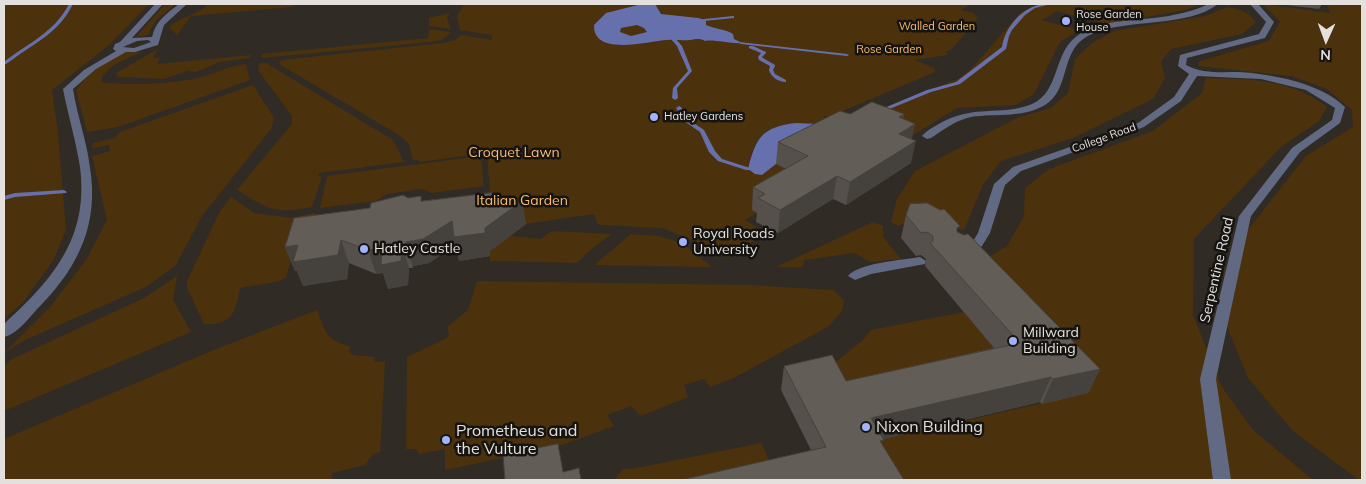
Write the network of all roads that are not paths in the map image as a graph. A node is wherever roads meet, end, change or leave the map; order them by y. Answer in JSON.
{"nodes":[{"id":1,"x":159,"y":4,"type":"edge"},
{"id":2,"x":184,"y":4,"type":"edge"},
{"id":3,"x":1214,"y":4,"type":"edge"},
{"id":4,"x":1253,"y":4,"type":"edge"},
{"id":5,"x":124,"y":46,"type":"junction"},
{"id":6,"x":1194,"y":74,"type":"junction"},
{"id":7,"x":927,"y":136,"type":"dead end"},
{"id":8,"x":958,"y":253,"type":"edge"},
{"id":9,"x":920,"y":261,"type":"dead end"},
{"id":10,"x":855,"y":276,"type":"dead end"},
{"id":11,"x":4,"y":332,"type":"edge"},
{"id":12,"x":1222,"y":480,"type":"edge"}],
"edges":[{"from":1,"to":5,"type":"street"},
{"from":2,"to":5,"type":"street"},
{"from":3,"to":7,"type":"street"},
{"from":4,"to":6,"type":"street"},
{"from":5,"to":11,"type":"street"},
{"from":6,"to":8,"type":"street","name":"College Road"},
{"from":6,"to":12,"type":"street","name":"Serpentine Road"},
{"from":9,"to":10,"type":"street"}]}
